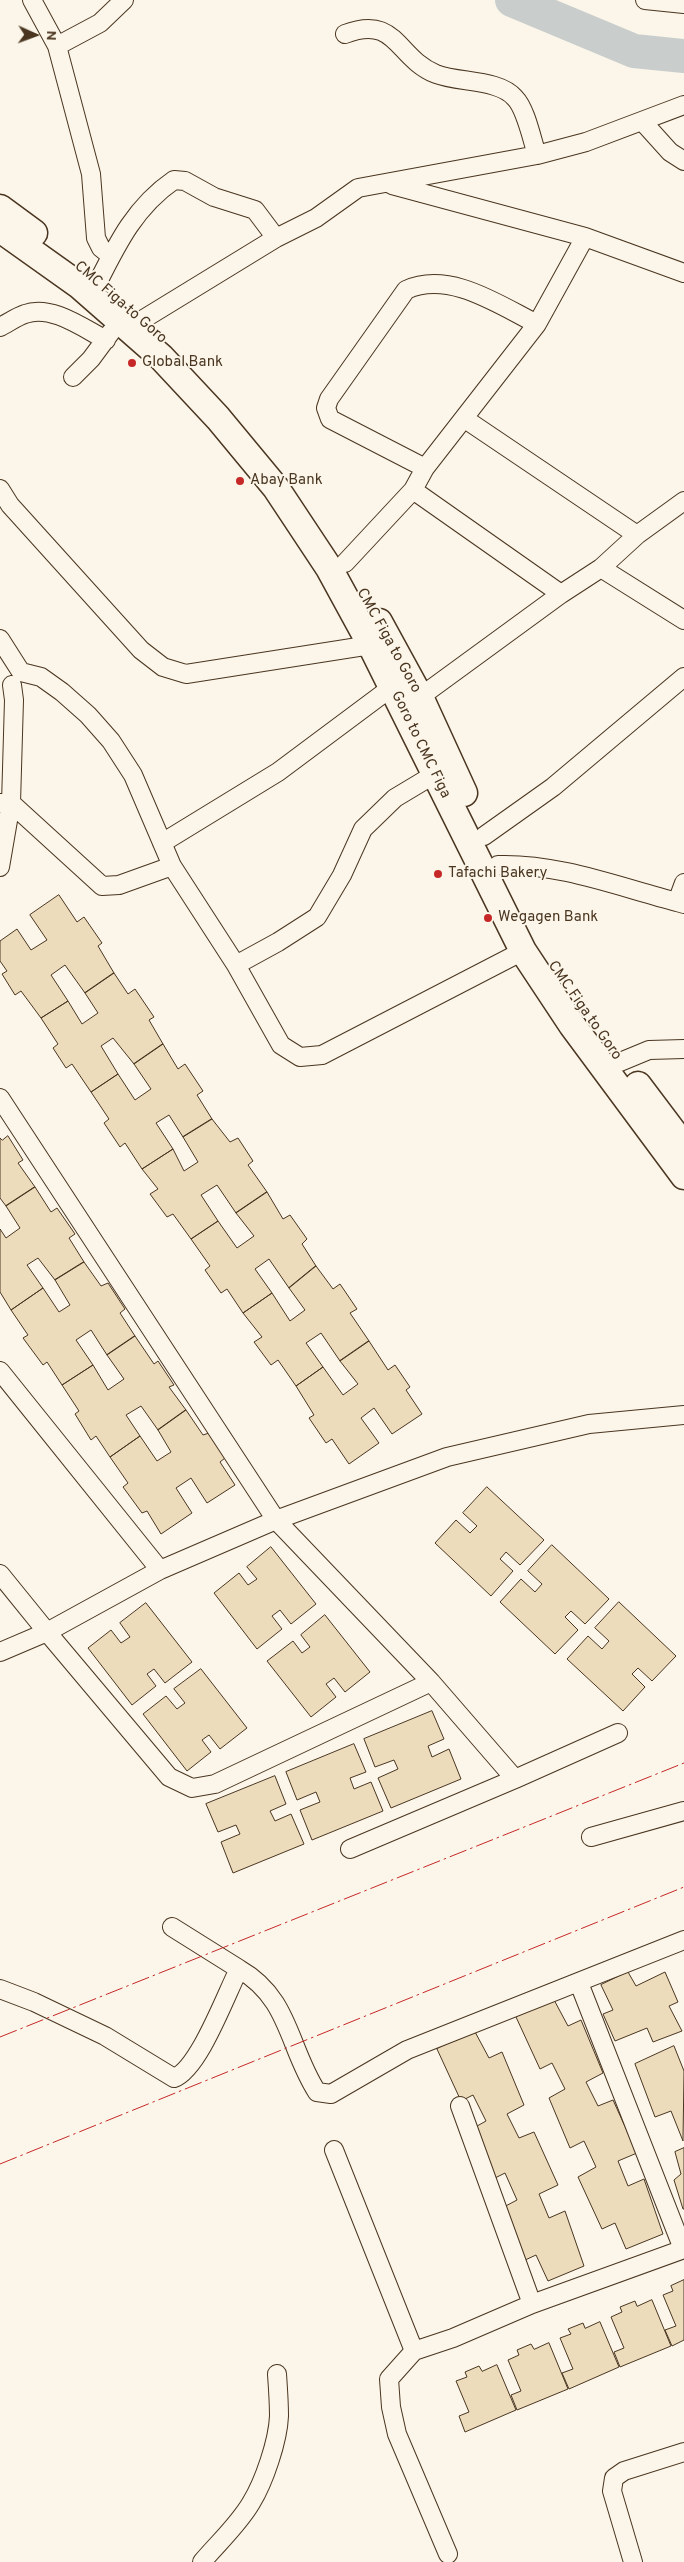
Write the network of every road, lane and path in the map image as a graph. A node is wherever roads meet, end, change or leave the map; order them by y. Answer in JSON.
{"nodes":[{"id":1,"x":32,"y":0,"type":"edge"},
{"id":2,"x":124,"y":0,"type":"edge"},
{"id":3,"x":656,"y":1,"type":"edge"},
{"id":4,"x":684,"y":4,"type":"edge"},
{"id":5,"x":345,"y":34,"type":"dead end"},
{"id":6,"x":57,"y":46,"type":"junction"},
{"id":7,"x":684,"y":105,"type":"edge"},
{"id":8,"x":642,"y":121,"type":"junction"},
{"id":9,"x":537,"y":155,"type":"junction"},
{"id":10,"x":684,"y":161,"type":"edge"},
{"id":11,"x":385,"y":183,"type":"junction"},
{"id":12,"x":0,"y":208,"type":"edge"},
{"id":13,"x":0,"y":229,"type":"edge"},
{"id":14,"x":585,"y":237,"type":"junction"},
{"id":15,"x":276,"y":238,"type":"junction"},
{"id":16,"x":111,"y":256,"type":"junction"},
{"id":17,"x":684,"y":273,"type":"edge"},
{"id":18,"x":89,"y":284,"type":"junction"},
{"id":19,"x":538,"y":324,"type":"junction"},
{"id":20,"x":0,"y":327,"type":"edge"},
{"id":21,"x":125,"y":327,"type":"junction"},
{"id":22,"x":73,"y":377,"type":"dead end"},
{"id":23,"x":465,"y":419,"type":"junction"},
{"id":24,"x":425,"y":468,"type":"junction"},
{"id":25,"x":0,"y":489,"type":"edge"},
{"id":26,"x":413,"y":490,"type":"junction"},
{"id":27,"x":684,"y":501,"type":"edge"},
{"id":28,"x":637,"y":535,"type":"junction"},
{"id":29,"x":344,"y":563,"type":"junction"},
{"id":30,"x":602,"y":568,"type":"junction"},
{"id":31,"x":561,"y":594,"type":"junction"},
{"id":32,"x":684,"y":620,"type":"edge"},
{"id":33,"x":0,"y":639,"type":"edge"},
{"id":34,"x":371,"y":644,"type":"junction"},
{"id":35,"x":684,"y":677,"type":"edge"},
{"id":36,"x":11,"y":682,"type":"edge"},
{"id":37,"x":392,"y":687,"type":"junction"},
{"id":38,"x":420,"y":697,"type":"junction"},
{"id":39,"x":435,"y":774,"type":"junction"},
{"id":40,"x":5,"y":803,"type":"edge"},
{"id":41,"x":484,"y":836,"type":"junction"},
{"id":42,"x":162,"y":843,"type":"junction"},
{"id":43,"x":498,"y":865,"type":"junction"},
{"id":44,"x":172,"y":866,"type":"junction"},
{"id":45,"x":0,"y":867,"type":"edge"},
{"id":46,"x":684,"y":883,"type":"edge"},
{"id":47,"x":681,"y":903,"type":"edge"},
{"id":48,"x":523,"y":951,"type":"junction"},
{"id":49,"x":236,"y":965,"type":"junction"},
{"id":50,"x":684,"y":1049,"type":"edge"},
{"id":51,"x":620,"y":1062,"type":"junction"},
{"id":52,"x":0,"y":1098,"type":"edge"},
{"id":53,"x":684,"y":1146,"type":"edge"},
{"id":54,"x":684,"y":1176,"type":"edge"},
{"id":55,"x":0,"y":1371,"type":"edge"},
{"id":56,"x":684,"y":1415,"type":"edge"},
{"id":57,"x":276,"y":1520,"type":"junction"},
{"id":58,"x":160,"y":1570,"type":"junction"},
{"id":59,"x":0,"y":1574,"type":"edge"},
{"id":60,"x":47,"y":1632,"type":"junction"},
{"id":61,"x":0,"y":1652,"type":"edge"},
{"id":62,"x":431,"y":1682,"type":"junction"},
{"id":63,"x":618,"y":1733,"type":"dead end"},
{"id":64,"x":515,"y":1779,"type":"junction"},
{"id":65,"x":684,"y":1811,"type":"edge"},
{"id":66,"x":591,"y":1837,"type":"dead end"},
{"id":67,"x":350,"y":1849,"type":"dead end"},
{"id":68,"x":172,"y":1927,"type":"dead end"},
{"id":69,"x":684,"y":1940,"type":"edge"},
{"id":70,"x":239,"y":1969,"type":"junction"},
{"id":71,"x":579,"y":1983,"type":"junction"},
{"id":72,"x":0,"y":1989,"type":"edge"},
{"id":73,"x":460,"y":2106,"type":"dead end"},
{"id":74,"x":334,"y":2150,"type":"dead end"},
{"id":75,"x":684,"y":2249,"type":"edge"},
{"id":76,"x":532,"y":2304,"type":"junction"},
{"id":77,"x":414,"y":2351,"type":"junction"},
{"id":78,"x":277,"y":2374,"type":"dead end"},
{"id":79,"x":684,"y":2452,"type":"edge"},
{"id":80,"x":448,"y":2554,"type":"dead end"},
{"id":81,"x":202,"y":2562,"type":"edge"},
{"id":82,"x":633,"y":2562,"type":"edge"}],
"edges":[{"from":1,"to":6,"type":"street"},
{"from":2,"to":6,"type":"street"},
{"from":3,"to":4,"type":"street"},
{"from":5,"to":9,"type":"street"},
{"from":6,"to":16,"type":"street"},
{"from":7,"to":8,"type":"street"},
{"from":8,"to":9,"type":"street"},
{"from":8,"to":10,"type":"street"},
{"from":9,"to":11,"type":"street"},
{"from":11,"to":14,"type":"street"},
{"from":11,"to":15,"type":"street"},
{"from":12,"to":18,"type":"main road","name":"CMC Figa to Goro"},
{"from":13,"to":18,"type":"main road"},
{"from":14,"to":17,"type":"street"},
{"from":14,"to":19,"type":"street"},
{"from":15,"to":16,"type":"street"},
{"from":15,"to":21,"type":"street"},
{"from":16,"to":18,"type":"street"},
{"from":18,"to":21,"type":"main road","name":"CMC Figa to Goro"},
{"from":19,"to":23,"type":"street"},
{"from":19,"to":24,"type":"street"},
{"from":20,"to":21,"type":"street"},
{"from":21,"to":22,"type":"street"},
{"from":21,"to":29,"type":"main road","name":"CMC Figa to Goro"},
{"from":21,"to":34,"type":"main road","name":"Goro to CMC Figa"},
{"from":23,"to":24,"type":"street"},
{"from":23,"to":28,"type":"street"},
{"from":24,"to":26,"type":"street"},
{"from":25,"to":34,"type":"street"},
{"from":26,"to":29,"type":"street"},
{"from":26,"to":31,"type":"street"},
{"from":27,"to":28,"type":"street"},
{"from":28,"to":30,"type":"street"},
{"from":29,"to":38,"type":"main road","name":"CMC Figa to Goro"},
{"from":30,"to":31,"type":"street"},
{"from":30,"to":32,"type":"street"},
{"from":31,"to":38,"type":"street"},
{"from":33,"to":36,"type":"street"},
{"from":34,"to":37,"type":"main road","name":"Goro to CMC Figa"},
{"from":35,"to":41,"type":"street"},
{"from":36,"to":40,"type":"street"},
{"from":36,"to":42,"type":"street"},
{"from":37,"to":39,"type":"main road","name":"Goro to CMC Figa"},
{"from":37,"to":42,"type":"street"},
{"from":38,"to":41,"type":"main road","name":"CMC Figa to Goro"},
{"from":39,"to":48,"type":"main road","name":"Goro to CMC Figa"},
{"from":39,"to":49,"type":"street"},
{"from":40,"to":44,"type":"street"},
{"from":40,"to":45,"type":"street"},
{"from":41,"to":43,"type":"main road","name":"CMC Figa to Goro"},
{"from":42,"to":44,"type":"street"},
{"from":43,"to":47,"type":"street"},
{"from":43,"to":51,"type":"main road","name":"CMC Figa to Goro"},
{"from":44,"to":49,"type":"street"},
{"from":46,"to":47,"type":"street"},
{"from":48,"to":49,"type":"street"},
{"from":48,"to":54,"type":"main road","name":"Goro to CMC Figa"},
{"from":50,"to":51,"type":"street"},
{"from":51,"to":53,"type":"main road","name":"CMC Figa to Goro"},
{"from":52,"to":57,"type":"street"},
{"from":55,"to":58,"type":"street"},
{"from":56,"to":57,"type":"street"},
{"from":57,"to":58,"type":"street"},
{"from":57,"to":62,"type":"street"},
{"from":58,"to":60,"type":"street"},
{"from":59,"to":60,"type":"street"},
{"from":60,"to":61,"type":"street"},
{"from":60,"to":62,"type":"street"},
{"from":62,"to":64,"type":"street"},
{"from":63,"to":64,"type":"street"},
{"from":64,"to":67,"type":"street"},
{"from":65,"to":66,"type":"street"},
{"from":68,"to":70,"type":"street"},
{"from":69,"to":71,"type":"street"},
{"from":70,"to":71,"type":"street"},
{"from":70,"to":72,"type":"street"},
{"from":71,"to":75,"type":"street"},
{"from":73,"to":76,"type":"street"},
{"from":74,"to":77,"type":"street"},
{"from":75,"to":76,"type":"street"},
{"from":76,"to":77,"type":"street"},
{"from":77,"to":80,"type":"street"},
{"from":78,"to":81,"type":"street"},
{"from":79,"to":82,"type":"street"}]}
